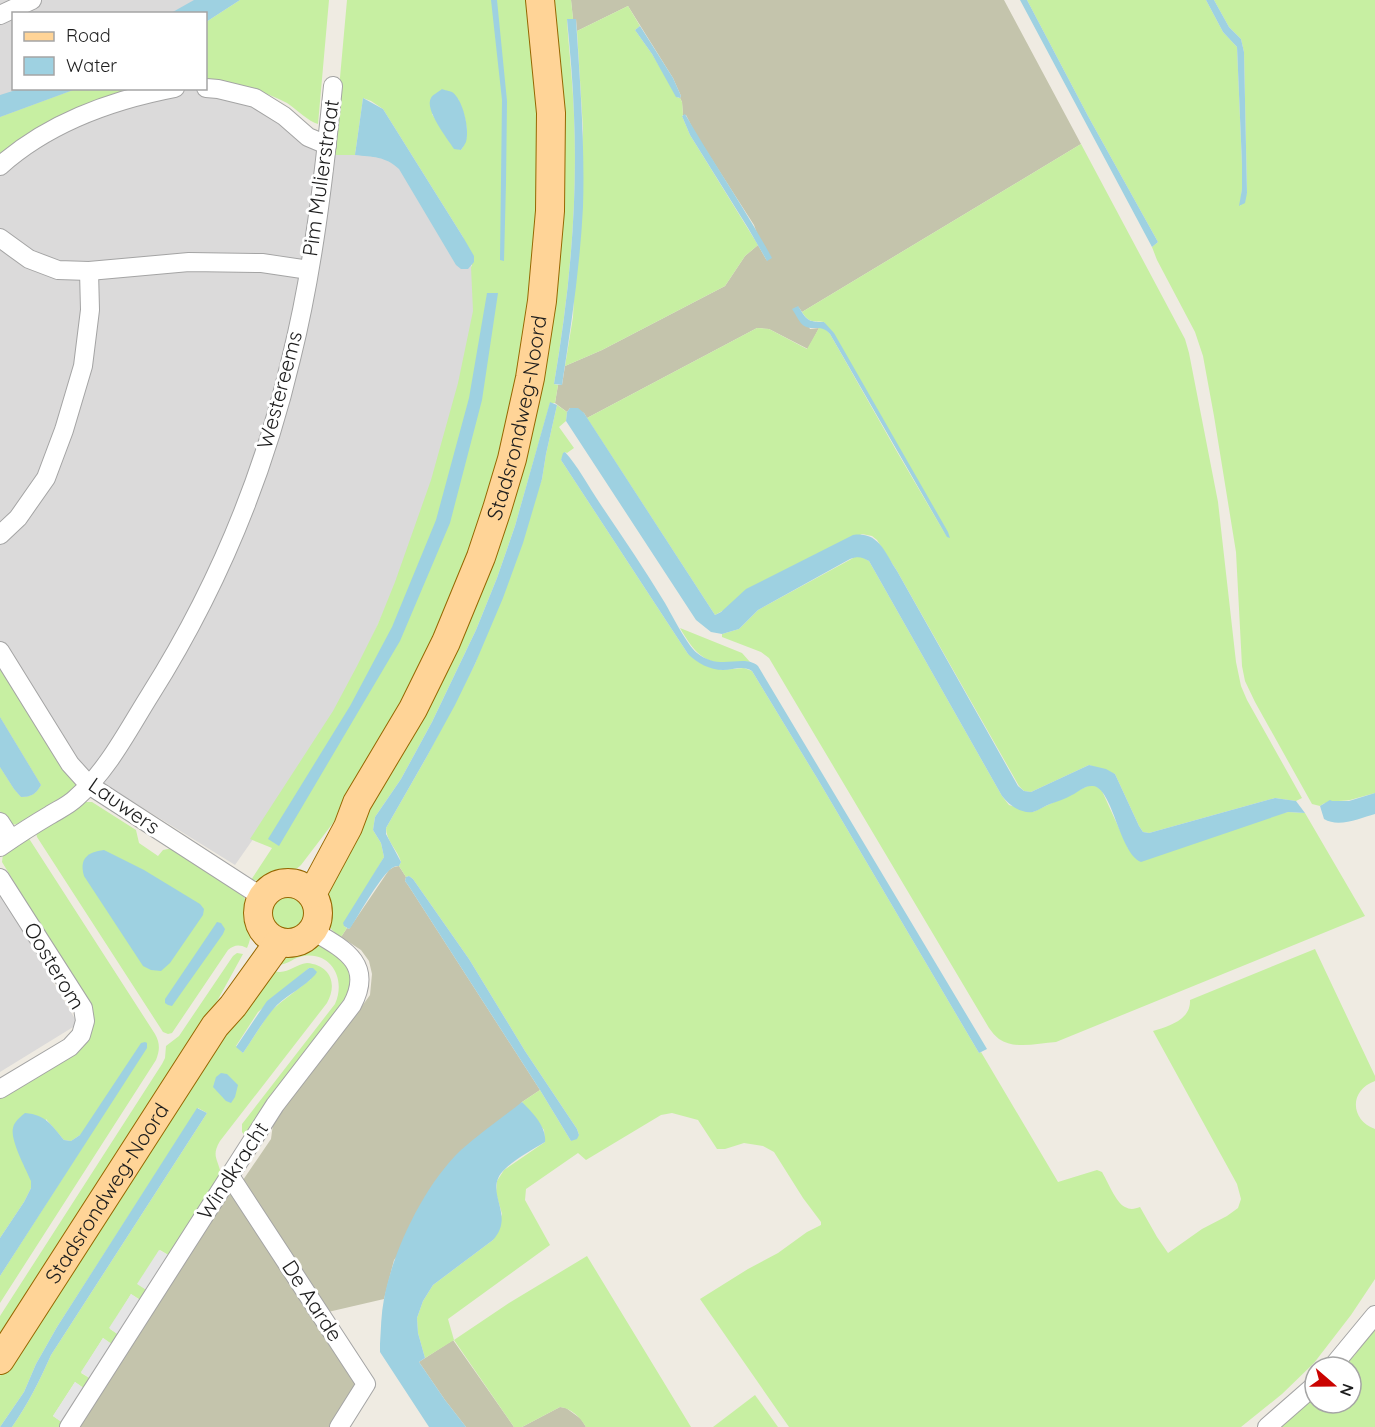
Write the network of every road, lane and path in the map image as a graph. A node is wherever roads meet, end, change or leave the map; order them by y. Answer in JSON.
{"nodes":[{"id":1,"x":32,"y":0,"type":"edge"},
{"id":2,"x":540,"y":0,"type":"edge"},
{"id":3,"x":0,"y":15,"type":"edge"},
{"id":4,"x":333,"y":86,"type":"dead end"},
{"id":5,"x":207,"y":88,"type":"edge"},
{"id":6,"x":165,"y":90,"type":"edge"},
{"id":7,"x":327,"y":145,"type":"junction"},
{"id":8,"x":0,"y":166,"type":"edge"},
{"id":9,"x":0,"y":238,"type":"edge"},
{"id":10,"x":309,"y":270,"type":"junction"},
{"id":11,"x":89,"y":271,"type":"junction"},
{"id":12,"x":0,"y":535,"type":"edge"},
{"id":13,"x":0,"y":651,"type":"edge"},
{"id":14,"x":89,"y":786,"type":"junction"},
{"id":15,"x":0,"y":822,"type":"edge"},
{"id":16,"x":5,"y":843,"type":"edge"},
{"id":17,"x":0,"y":878,"type":"edge"},
{"id":18,"x":302,"y":889,"type":"junction"},
{"id":19,"x":262,"y":897,"type":"junction"},
{"id":20,"x":313,"y":930,"type":"junction"},
{"id":21,"x":271,"y":937,"type":"junction"},
{"id":22,"x":0,"y":1089,"type":"edge"},
{"id":23,"x":230,"y":1176,"type":"junction"},
{"id":24,"x":1375,"y":1315,"type":"edge"},
{"id":25,"x":1342,"y":1355,"type":"edge"},
{"id":26,"x":0,"y":1360,"type":"edge"},
{"id":27,"x":1303,"y":1396,"type":"edge"},
{"id":28,"x":69,"y":1427,"type":"edge"},
{"id":29,"x":339,"y":1427,"type":"edge"},
{"id":30,"x":1267,"y":1427,"type":"edge"}],
"edges":[{"from":1,"to":3,"type":"street"},
{"from":2,"to":18,"type":"main road","name":"Stadsrondweg-Noord"},
{"from":4,"to":7,"type":"street","name":"Pim Mulierstraat"},
{"from":5,"to":7,"type":"street"},
{"from":6,"to":8,"type":"street"},
{"from":7,"to":10,"type":"street","name":"Pim Mulierstraat"},
{"from":9,"to":11,"type":"street"},
{"from":10,"to":11,"type":"street"},
{"from":10,"to":14,"type":"street","name":"Westereems"},
{"from":11,"to":12,"type":"street"},
{"from":13,"to":14,"type":"street","name":"Lauwers"},
{"from":14,"to":16,"type":"street","name":"Westereems"},
{"from":14,"to":19,"type":"street","name":"Lauwers"},
{"from":15,"to":16,"type":"street"},
{"from":17,"to":22,"type":"street","name":"Oosterom"},
{"from":18,"to":19,"type":"main road"},
{"from":18,"to":20,"type":"main road"},
{"from":19,"to":21,"type":"main road"},
{"from":20,"to":21,"type":"main road"},
{"from":20,"to":23,"type":"street","name":"Windkracht"},
{"from":21,"to":26,"type":"main road","name":"Stadsrondweg-Noord"},
{"from":23,"to":28,"type":"street","name":"Windkracht"},
{"from":23,"to":29,"type":"street","name":"De Aarde"},
{"from":24,"to":25,"type":"street"},
{"from":27,"to":30,"type":"street"}]}
